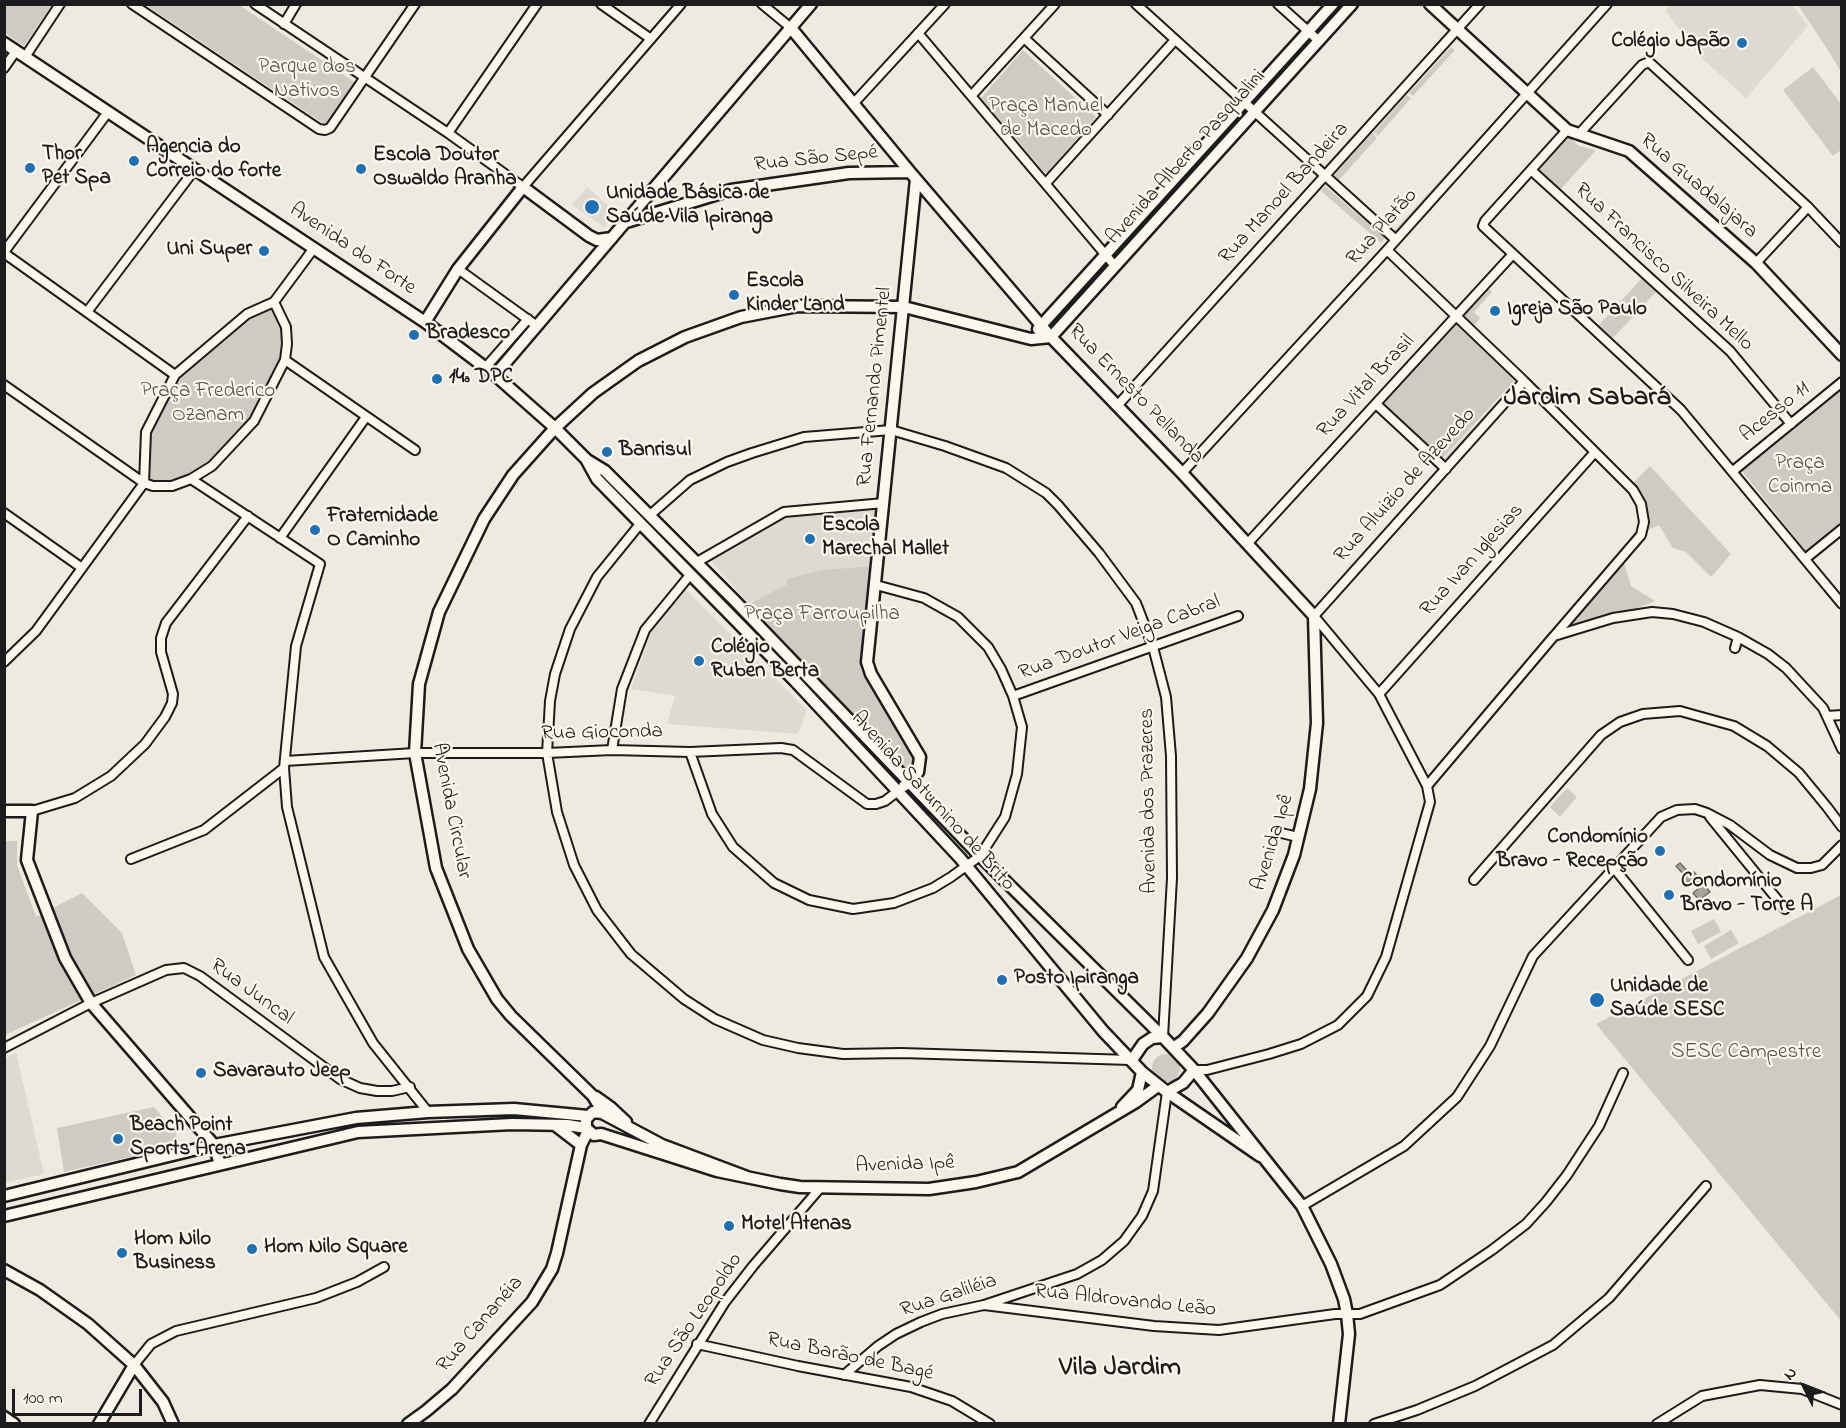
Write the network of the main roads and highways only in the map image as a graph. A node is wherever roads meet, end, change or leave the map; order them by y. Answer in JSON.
{"nodes":[{"id":1,"x":811,"y":4,"type":"edge"},
{"id":2,"x":1333,"y":4,"type":"edge"},
{"id":3,"x":1352,"y":4,"type":"edge"},
{"id":4,"x":1430,"y":4,"type":"edge"},
{"id":5,"x":791,"y":28,"type":"junction"},
{"id":6,"x":4,"y":43,"type":"edge"},
{"id":7,"x":913,"y":175,"type":"junction"},
{"id":8,"x":623,"y":223,"type":"junction"},
{"id":9,"x":589,"y":236,"type":"junction"},
{"id":10,"x":612,"y":238,"type":"junction"},
{"id":11,"x":596,"y":256,"type":"junction"},
{"id":12,"x":904,"y":307,"type":"junction"},
{"id":13,"x":425,"y":322,"type":"junction"},
{"id":14,"x":1040,"y":325,"type":"junction"},
{"id":15,"x":1051,"y":337,"type":"junction"},
{"id":16,"x":1031,"y":339,"type":"junction"},
{"id":17,"x":1842,"y":355,"type":"edge"},
{"id":18,"x":491,"y":371,"type":"junction"},
{"id":19,"x":555,"y":428,"type":"junction"},
{"id":20,"x":586,"y":459,"type":"junction"},
{"id":21,"x":697,"y":562,"type":"junction"},
{"id":22,"x":687,"y":572,"type":"junction"},
{"id":23,"x":1314,"y":615,"type":"joint"},
{"id":24,"x":908,"y":781,"type":"junction"},
{"id":25,"x":898,"y":791,"type":"junction"},
{"id":26,"x":4,"y":811,"type":"edge"},
{"id":27,"x":1163,"y":1036,"type":"junction"},
{"id":28,"x":1173,"y":1048,"type":"junction"},
{"id":29,"x":1132,"y":1060,"type":"junction"},
{"id":30,"x":1194,"y":1070,"type":"junction"},
{"id":31,"x":1142,"y":1072,"type":"junction"},
{"id":32,"x":1163,"y":1089,"type":"junction"},
{"id":33,"x":591,"y":1094,"type":"junction"},
{"id":34,"x":1118,"y":1112,"type":"junction"},
{"id":35,"x":589,"y":1115,"type":"junction"},
{"id":36,"x":605,"y":1115,"type":"junction"},
{"id":37,"x":554,"y":1125,"type":"junction"},
{"id":38,"x":633,"y":1128,"type":"junction"},
{"id":39,"x":587,"y":1130,"type":"junction"},
{"id":40,"x":601,"y":1134,"type":"junction"},
{"id":41,"x":214,"y":1145,"type":"junction"},
{"id":42,"x":581,"y":1145,"type":"junction"},
{"id":43,"x":1260,"y":1156,"type":"junction"},
{"id":44,"x":220,"y":1164,"type":"junction"},
{"id":45,"x":747,"y":1177,"type":"junction"},
{"id":46,"x":63,"y":1182,"type":"junction"},
{"id":47,"x":4,"y":1196,"type":"edge"},
{"id":48,"x":67,"y":1200,"type":"junction"},
{"id":49,"x":4,"y":1216,"type":"edge"},
{"id":50,"x":4,"y":1270,"type":"edge"},
{"id":51,"x":134,"y":1365,"type":"junction"},
{"id":52,"x":4,"y":1417,"type":"edge"},
{"id":53,"x":14,"y":1424,"type":"edge"},
{"id":54,"x":99,"y":1424,"type":"edge"},
{"id":55,"x":173,"y":1424,"type":"edge"},
{"id":56,"x":408,"y":1424,"type":"edge"},
{"id":57,"x":1339,"y":1424,"type":"edge"}],
"edges":[{"from":1,"to":5,"type":"main road"},
{"from":2,"to":14,"type":"main road","name":"Avenida Alberto Pasqualini"},
{"from":3,"to":15,"type":"main road","name":"Avenida Alberto Pasqualini"},
{"from":4,"to":17,"type":"main road","name":"Rua Guadalajara"},
{"from":5,"to":7,"type":"main road","name":"Rua Ernesto Pellanda"},
{"from":5,"to":8,"type":"main road"},
{"from":6,"to":13,"type":"main road","name":"Avenida do Forte"},
{"from":7,"to":8,"type":"main road","name":"Rua São Sepé"},
{"from":7,"to":12,"type":"main road","name":"Rua Fernando Pimentel"},
{"from":7,"to":14,"type":"main road","name":"Rua Ernesto Pellanda"},
{"from":8,"to":10,"type":"main road"},
{"from":9,"to":10,"type":"main road"},
{"from":9,"to":11,"type":"main road"},
{"from":9,"to":13,"type":"main road"},
{"from":10,"to":11,"type":"main road"},
{"from":11,"to":18,"type":"main road"},
{"from":12,"to":16,"type":"main road","name":"Avenida Circular"},
{"from":12,"to":19,"type":"main road","name":"Avenida Circular"},
{"from":12,"to":24,"type":"main road","name":"Rua Fernando Pimentel"},
{"from":13,"to":18,"type":"main road","name":"Avenida do Forte"},
{"from":14,"to":15,"type":"main road","name":"Rua Ernesto Pellanda"},
{"from":14,"to":16,"type":"main road"},
{"from":15,"to":16,"type":"main road","name":"Avenida Circular"},
{"from":15,"to":23,"type":"main road","name":"Rua Ernesto Pellanda"},
{"from":18,"to":19,"type":"main road","name":"Avenida Saturnino de Brito"},
{"from":19,"to":20,"type":"main road","name":"Avenida Saturnino de Brito"},
{"from":19,"to":33,"type":"main road","name":"Avenida Circular"},
{"from":20,"to":21,"type":"main road","name":"Avenida Saturnino de Brito"},
{"from":20,"to":22,"type":"main road","name":"Avenida Saturnino de Brito"},
{"from":21,"to":22,"type":"main road"},
{"from":21,"to":24,"type":"main road","name":"Avenida Saturnino de Brito"},
{"from":22,"to":25,"type":"main road","name":"Avenida Saturnino de Brito"},
{"from":23,"to":28,"type":"main road","name":"Avenida Ipê"},
{"from":24,"to":25,"type":"main road","name":"Rua Fernando Pimentel"},
{"from":24,"to":27,"type":"main road","name":"Avenida Saturnino de Brito"},
{"from":25,"to":29,"type":"main road","name":"Avenida Saturnino de Brito"},
{"from":26,"to":41,"type":"main road"},
{"from":27,"to":28,"type":"main road","name":"Avenida Saturnino de Brito"},
{"from":27,"to":29,"type":"main road"},
{"from":28,"to":30,"type":"main road","name":"Avenida Saturnino de Brito"},
{"from":29,"to":31,"type":"main road","name":"Avenida Saturnino de Brito"},
{"from":30,"to":32,"type":"main road","name":"Avenida Ipê"},
{"from":30,"to":43,"type":"main road","name":"Avenida Saturnino de Brito"},
{"from":31,"to":32,"type":"main road","name":"Avenida Saturnino de Brito"},
{"from":31,"to":34,"type":"main road","name":"Avenida Ipê"},
{"from":32,"to":34,"type":"main road","name":"Avenida Ipê"},
{"from":32,"to":43,"type":"main road","name":"Avenida Saturnino de Brito"},
{"from":33,"to":35,"type":"main road"},
{"from":33,"to":36,"type":"main road","name":"Avenida Circular"},
{"from":33,"to":38,"type":"main road"},
{"from":34,"to":45,"type":"main road","name":"Avenida Ipê"},
{"from":35,"to":36,"type":"main road"},
{"from":35,"to":39,"type":"main road"},
{"from":35,"to":41,"type":"main road"},
{"from":36,"to":38,"type":"main road","name":"Avenida Ipê"},
{"from":36,"to":40,"type":"main road"},
{"from":37,"to":39,"type":"main road"},
{"from":37,"to":42,"type":"main road"},
{"from":37,"to":44,"type":"main road"},
{"from":38,"to":45,"type":"main road","name":"Avenida Ipê"},
{"from":39,"to":40,"type":"main road"},
{"from":39,"to":42,"type":"main road","name":"Rua Cananéia"},
{"from":40,"to":45,"type":"main road","name":"Avenida Ipê"},
{"from":41,"to":44,"type":"main road"},
{"from":41,"to":46,"type":"main road"},
{"from":42,"to":56,"type":"main road","name":"Rua Cananéia"},
{"from":43,"to":57,"type":"main road","name":"Avenida Saturnino de Brito"},
{"from":44,"to":48,"type":"main road"},
{"from":46,"to":47,"type":"main road"},
{"from":46,"to":48,"type":"main road"},
{"from":48,"to":49,"type":"main road"},
{"from":50,"to":51,"type":"main road"},
{"from":51,"to":54,"type":"main road"},
{"from":51,"to":55,"type":"main road"},
{"from":52,"to":53,"type":"main road"}]}
